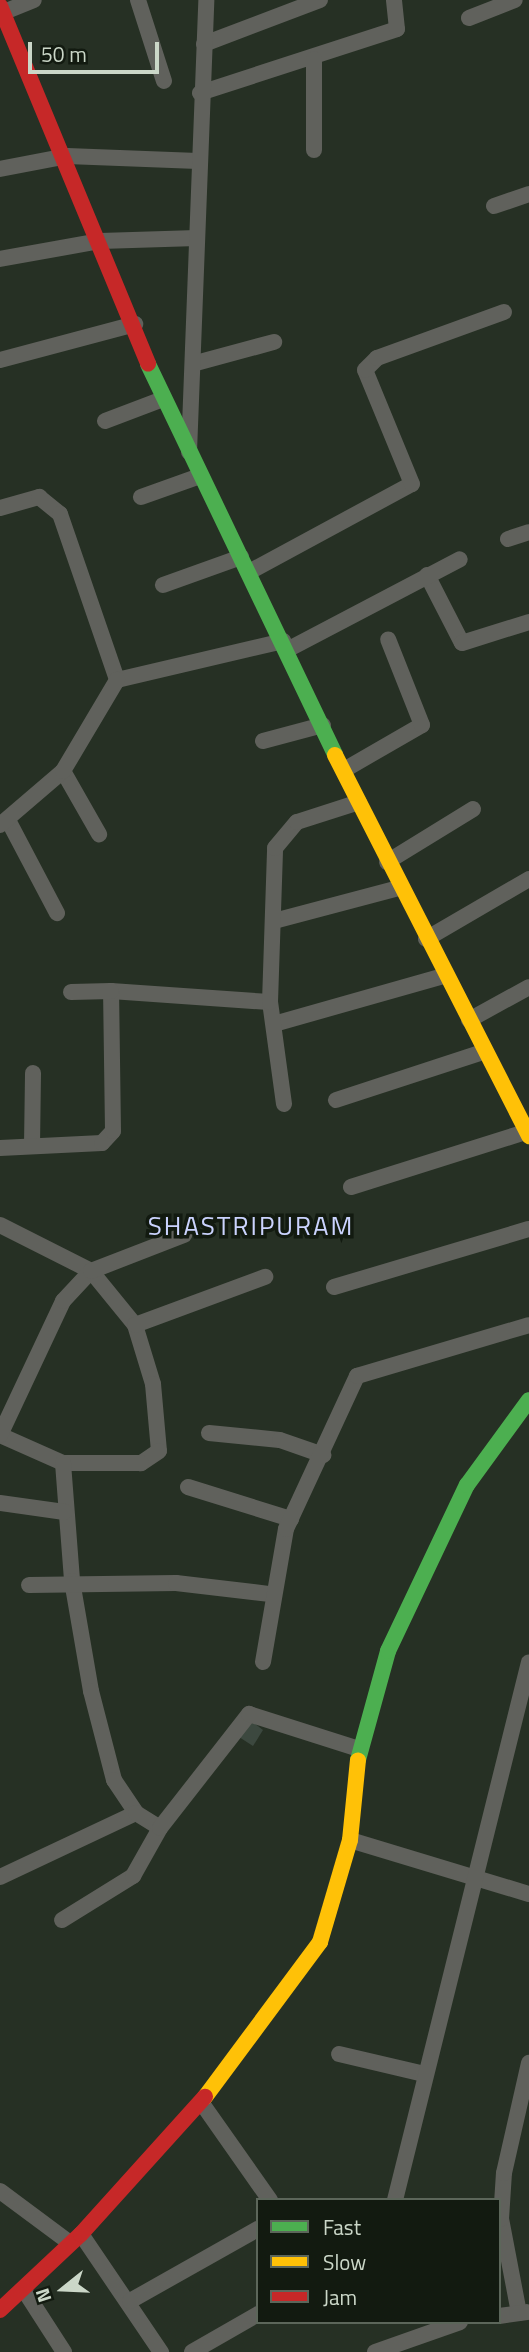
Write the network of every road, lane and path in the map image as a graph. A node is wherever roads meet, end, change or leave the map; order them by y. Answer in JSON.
{"nodes":[{"id":1,"x":34,"y":0,"type":"edge"},
{"id":2,"x":138,"y":0,"type":"edge"},
{"id":3,"x":206,"y":0,"type":"edge"},
{"id":4,"x":320,"y":0,"type":"edge"},
{"id":5,"x":394,"y":0,"type":"edge"},
{"id":6,"x":515,"y":0,"type":"edge"},
{"id":7,"x":1,"y":11,"type":"edge"},
{"id":8,"x":469,"y":18,"type":"dead end"},
{"id":9,"x":204,"y":44,"type":"junction"},
{"id":10,"x":314,"y":58,"type":"junction"},
{"id":11,"x":163,"y":81,"type":"dead end"},
{"id":12,"x":200,"y":93,"type":"junction"},
{"id":13,"x":314,"y":150,"type":"dead end"},
{"id":14,"x":67,"y":156,"type":"junction"},
{"id":15,"x":198,"y":161,"type":"junction"},
{"id":16,"x":0,"y":169,"type":"edge"},
{"id":17,"x":529,"y":194,"type":"edge"},
{"id":18,"x":494,"y":206,"type":"dead end"},
{"id":19,"x":197,"y":238,"type":"junction"},
{"id":20,"x":100,"y":241,"type":"junction"},
{"id":21,"x":0,"y":259,"type":"edge"},
{"id":22,"x":504,"y":312,"type":"dead end"},
{"id":23,"x":135,"y":324,"type":"junction"},
{"id":24,"x":274,"y":342,"type":"dead end"},
{"id":25,"x":0,"y":360,"type":"edge"},
{"id":26,"x":197,"y":363,"type":"junction"},
{"id":27,"x":163,"y":399,"type":"junction"},
{"id":28,"x":105,"y":421,"type":"dead end"},
{"id":29,"x":189,"y":452,"type":"junction"},
{"id":30,"x":200,"y":477,"type":"junction"},
{"id":31,"x":141,"y":497,"type":"dead end"},
{"id":32,"x":0,"y":508,"type":"edge"},
{"id":33,"x":529,"y":532,"type":"edge"},
{"id":34,"x":508,"y":539,"type":"dead end"},
{"id":35,"x":241,"y":557,"type":"junction"},
{"id":36,"x":460,"y":559,"type":"dead end"},
{"id":37,"x":249,"y":572,"type":"junction"},
{"id":38,"x":428,"y":575,"type":"junction"},
{"id":39,"x":163,"y":585,"type":"dead end"},
{"id":40,"x":529,"y":622,"type":"edge"},
{"id":41,"x":388,"y":639,"type":"dead end"},
{"id":42,"x":285,"y":646,"type":"junction"},
{"id":43,"x":117,"y":680,"type":"junction"},
{"id":44,"x":323,"y":725,"type":"junction"},
{"id":45,"x":263,"y":741,"type":"dead end"},
{"id":46,"x":344,"y":770,"type":"junction"},
{"id":47,"x":63,"y":771,"type":"junction"},
{"id":48,"x":359,"y":802,"type":"junction"},
{"id":49,"x":473,"y":809,"type":"dead end"},
{"id":50,"x":5,"y":824,"type":"edge"},
{"id":51,"x":99,"y":834,"type":"dead end"},
{"id":52,"x":387,"y":862,"type":"junction"},
{"id":53,"x":529,"y":878,"type":"edge"},
{"id":54,"x":399,"y":888,"type":"junction"},
{"id":55,"x":57,"y":913,"type":"dead end"},
{"id":56,"x":274,"y":922,"type":"junction"},
{"id":57,"x":426,"y":939,"type":"junction"},
{"id":58,"x":444,"y":976,"type":"junction"},
{"id":59,"x":529,"y":987,"type":"edge"},
{"id":60,"x":111,"y":991,"type":"junction"},
{"id":61,"x":71,"y":992,"type":"dead end"},
{"id":62,"x":270,"y":1002,"type":"junction"},
{"id":63,"x":468,"y":1020,"type":"junction"},
{"id":64,"x":274,"y":1024,"type":"junction"},
{"id":65,"x":483,"y":1052,"type":"junction"},
{"id":66,"x":33,"y":1073,"type":"dead end"},
{"id":67,"x":335,"y":1100,"type":"dead end"},
{"id":68,"x":284,"y":1104,"type":"dead end"},
{"id":69,"x":528,"y":1133,"type":"edge"},
{"id":70,"x":32,"y":1146,"type":"junction"},
{"id":71,"x":0,"y":1148,"type":"edge"},
{"id":72,"x":351,"y":1187,"type":"dead end"},
{"id":73,"x":0,"y":1226,"type":"edge"},
{"id":74,"x":529,"y":1229,"type":"edge"},
{"id":75,"x":184,"y":1235,"type":"dead end"},
{"id":76,"x":91,"y":1271,"type":"junction"},
{"id":77,"x":265,"y":1277,"type":"dead end"},
{"id":78,"x":334,"y":1287,"type":"dead end"},
{"id":79,"x":135,"y":1325,"type":"junction"},
{"id":80,"x":529,"y":1325,"type":"edge"},
{"id":81,"x":529,"y":1400,"type":"edge"},
{"id":82,"x":209,"y":1433,"type":"dead end"},
{"id":83,"x":0,"y":1435,"type":"edge"},
{"id":84,"x":323,"y":1455,"type":"junction"},
{"id":85,"x":63,"y":1463,"type":"junction"},
{"id":86,"x":188,"y":1487,"type":"dead end"},
{"id":87,"x":0,"y":1503,"type":"edge"},
{"id":88,"x":64,"y":1512,"type":"junction"},
{"id":89,"x":291,"y":1519,"type":"junction"},
{"id":90,"x":72,"y":1581,"type":"junction"},
{"id":91,"x":29,"y":1585,"type":"dead end"},
{"id":92,"x":270,"y":1594,"type":"junction"},
{"id":93,"x":263,"y":1662,"type":"dead end"},
{"id":94,"x":529,"y":1662,"type":"edge"},
{"id":95,"x":359,"y":1749,"type":"junction"},
{"id":96,"x":136,"y":1812,"type":"junction"},
{"id":97,"x":160,"y":1828,"type":"junction"},
{"id":98,"x":350,"y":1840,"type":"junction"},
{"id":99,"x":0,"y":1877,"type":"edge"},
{"id":100,"x":479,"y":1880,"type":"junction"},
{"id":101,"x":529,"y":1894,"type":"edge"},
{"id":102,"x":62,"y":1920,"type":"dead end"},
{"id":103,"x":340,"y":2054,"type":"dead end"},
{"id":104,"x":529,"y":2063,"type":"edge"},
{"id":105,"x":424,"y":2074,"type":"junction"},
{"id":106,"x":201,"y":2102,"type":"junction"},
{"id":107,"x":0,"y":2191,"type":"edge"},
{"id":108,"x":269,"y":2198,"type":"edge"},
{"id":109,"x":395,"y":2198,"type":"edge"},
{"id":110,"x":256,"y":2230,"type":"edge"},
{"id":111,"x":76,"y":2238,"type":"junction"},
{"id":112,"x":503,"y":2249,"type":"edge"},
{"id":113,"x":24,"y":2290,"type":"junction"},
{"id":114,"x":130,"y":2301,"type":"junction"},
{"id":115,"x":0,"y":2310,"type":"edge"},
{"id":116,"x":524,"y":2312,"type":"edge"},
{"id":117,"x":256,"y":2315,"type":"edge"},
{"id":118,"x":501,"y":2316,"type":"edge"},
{"id":119,"x":454,"y":2324,"type":"edge"},
{"id":120,"x":64,"y":2352,"type":"edge"},
{"id":121,"x":161,"y":2352,"type":"edge"},
{"id":122,"x":192,"y":2352,"type":"edge"},
{"id":123,"x":375,"y":2352,"type":"edge"}],
"edges":[{"from":1,"to":7,"type":"street"},
{"from":2,"to":11,"type":"street"},
{"from":3,"to":9,"type":"street"},
{"from":4,"to":9,"type":"street"},
{"from":5,"to":10,"type":"street"},
{"from":6,"to":8,"type":"street"},
{"from":7,"to":14,"type":"street"},
{"from":9,"to":12,"type":"street"},
{"from":10,"to":12,"type":"street"},
{"from":10,"to":13,"type":"street"},
{"from":12,"to":15,"type":"street"},
{"from":14,"to":15,"type":"street"},
{"from":14,"to":16,"type":"street"},
{"from":14,"to":20,"type":"street"},
{"from":15,"to":19,"type":"street"},
{"from":17,"to":18,"type":"street"},
{"from":19,"to":20,"type":"street"},
{"from":19,"to":26,"type":"street"},
{"from":20,"to":21,"type":"street"},
{"from":20,"to":23,"type":"street"},
{"from":22,"to":37,"type":"street"},
{"from":23,"to":25,"type":"street"},
{"from":23,"to":27,"type":"street"},
{"from":24,"to":26,"type":"street"},
{"from":26,"to":29,"type":"street"},
{"from":27,"to":28,"type":"street"},
{"from":27,"to":29,"type":"street"},
{"from":29,"to":30,"type":"street"},
{"from":30,"to":31,"type":"street"},
{"from":30,"to":35,"type":"street"},
{"from":32,"to":43,"type":"street"},
{"from":33,"to":34,"type":"street"},
{"from":35,"to":37,"type":"street"},
{"from":35,"to":39,"type":"street"},
{"from":36,"to":38,"type":"street"},
{"from":37,"to":42,"type":"street"},
{"from":38,"to":40,"type":"street"},
{"from":38,"to":42,"type":"street"},
{"from":41,"to":46,"type":"street"},
{"from":42,"to":43,"type":"street"},
{"from":42,"to":44,"type":"street"},
{"from":43,"to":47,"type":"street"},
{"from":44,"to":45,"type":"street"},
{"from":44,"to":46,"type":"street"},
{"from":46,"to":48,"type":"street"},
{"from":47,"to":50,"type":"street"},
{"from":47,"to":51,"type":"street"},
{"from":48,"to":52,"type":"street"},
{"from":48,"to":56,"type":"street"},
{"from":49,"to":52,"type":"street"},
{"from":50,"to":55,"type":"street"},
{"from":52,"to":54,"type":"street"},
{"from":53,"to":57,"type":"street"},
{"from":54,"to":56,"type":"street"},
{"from":54,"to":57,"type":"street"},
{"from":56,"to":62,"type":"street"},
{"from":57,"to":58,"type":"street"},
{"from":58,"to":63,"type":"street"},
{"from":58,"to":64,"type":"street"},
{"from":59,"to":63,"type":"street"},
{"from":60,"to":61,"type":"street"},
{"from":60,"to":62,"type":"street"},
{"from":60,"to":70,"type":"street"},
{"from":62,"to":64,"type":"street"},
{"from":63,"to":65,"type":"street"},
{"from":64,"to":68,"type":"street"},
{"from":65,"to":67,"type":"street"},
{"from":65,"to":69,"type":"street"},
{"from":66,"to":70,"type":"street"},
{"from":69,"to":72,"type":"street"},
{"from":70,"to":71,"type":"street"},
{"from":73,"to":76,"type":"street"},
{"from":74,"to":78,"type":"street"},
{"from":75,"to":76,"type":"street"},
{"from":76,"to":79,"type":"street"},
{"from":76,"to":83,"type":"street"},
{"from":77,"to":79,"type":"street"},
{"from":79,"to":85,"type":"street"},
{"from":80,"to":84,"type":"street"},
{"from":81,"to":95,"type":"street"},
{"from":82,"to":84,"type":"street"},
{"from":83,"to":85,"type":"street"},
{"from":84,"to":89,"type":"street"},
{"from":85,"to":88,"type":"street"},
{"from":86,"to":89,"type":"street"},
{"from":87,"to":88,"type":"street"},
{"from":88,"to":90,"type":"street"},
{"from":89,"to":92,"type":"street"},
{"from":90,"to":91,"type":"street"},
{"from":90,"to":92,"type":"street"},
{"from":90,"to":96,"type":"street"},
{"from":92,"to":93,"type":"street"},
{"from":94,"to":100,"type":"street"},
{"from":95,"to":97,"type":"street"},
{"from":95,"to":98,"type":"street"},
{"from":96,"to":97,"type":"street"},
{"from":96,"to":99,"type":"street"},
{"from":97,"to":102,"type":"street"},
{"from":98,"to":100,"type":"street"},
{"from":98,"to":106,"type":"street"},
{"from":100,"to":101,"type":"street"},
{"from":100,"to":105,"type":"street"},
{"from":103,"to":105,"type":"street"},
{"from":104,"to":112,"type":"street"},
{"from":105,"to":109,"type":"street"},
{"from":106,"to":108,"type":"street"},
{"from":106,"to":111,"type":"street"},
{"from":107,"to":111,"type":"street"},
{"from":110,"to":114,"type":"street"},
{"from":111,"to":113,"type":"street"},
{"from":111,"to":114,"type":"street"},
{"from":112,"to":116,"type":"street"},
{"from":113,"to":115,"type":"street"},
{"from":113,"to":120,"type":"street"},
{"from":114,"to":121,"type":"street"},
{"from":116,"to":118,"type":"street"},
{"from":117,"to":122,"type":"street"},
{"from":119,"to":123,"type":"street"}]}
